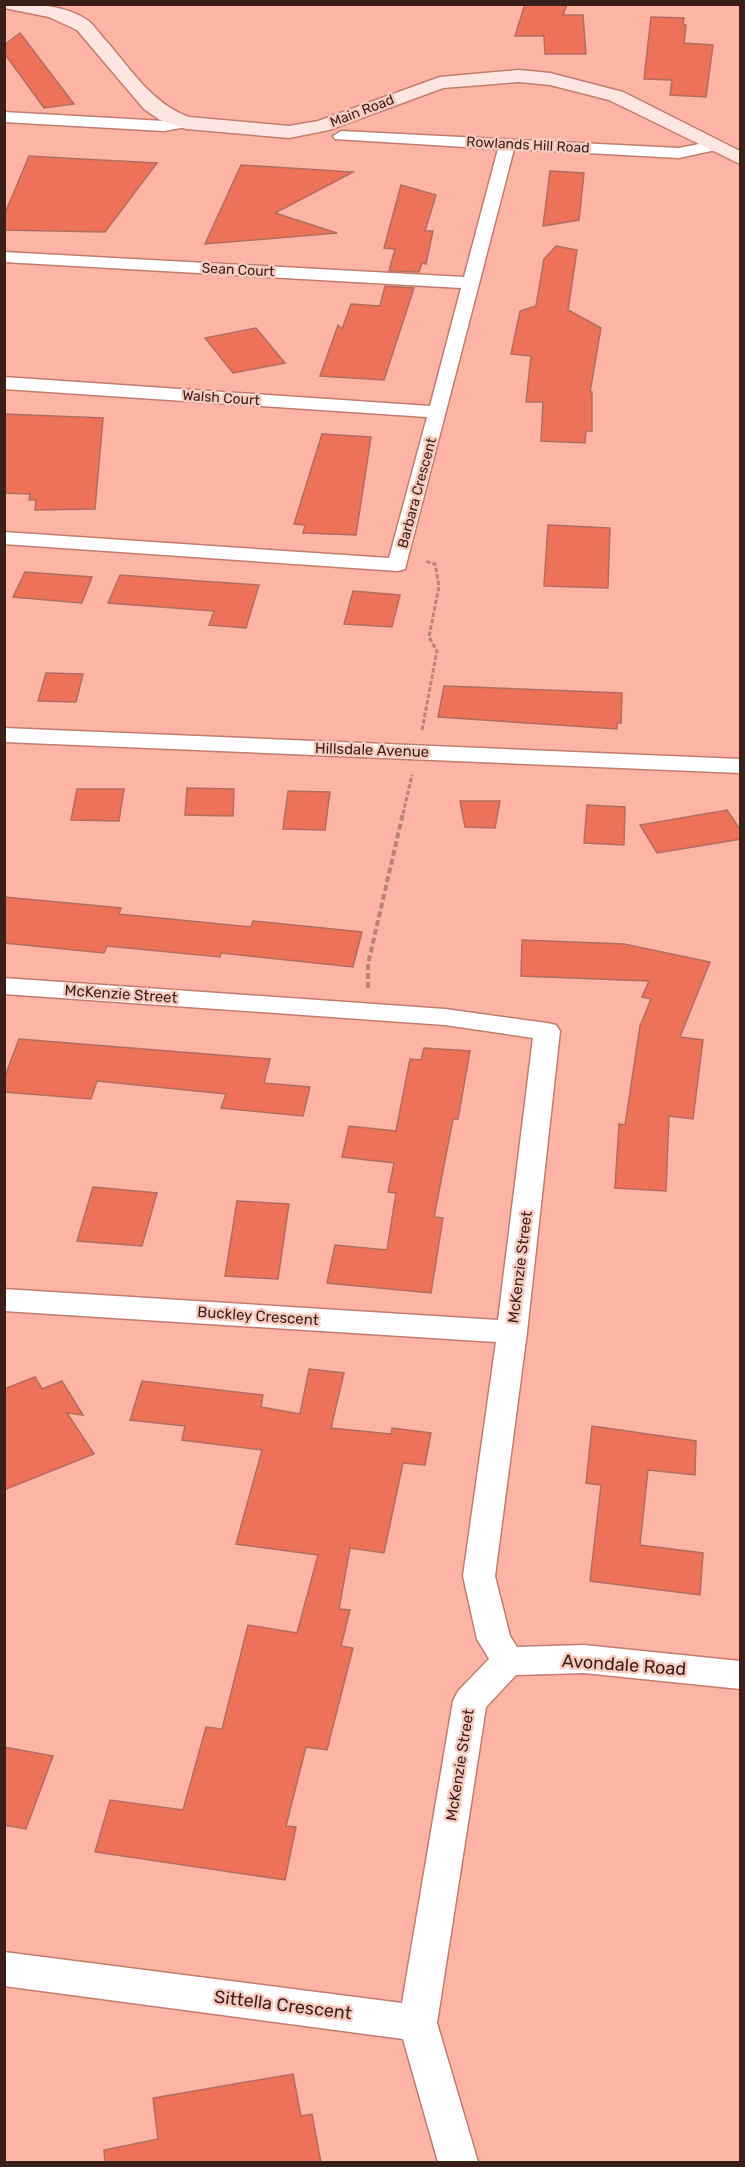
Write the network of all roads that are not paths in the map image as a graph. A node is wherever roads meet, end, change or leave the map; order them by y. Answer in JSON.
{"nodes":[{"id":1,"x":10,"y":4,"type":"edge"},
{"id":2,"x":4,"y":117,"type":"edge"},
{"id":3,"x":186,"y":123,"type":"junction"},
{"id":4,"x":341,"y":136,"type":"dead end"},
{"id":5,"x":507,"y":144,"type":"junction"},
{"id":6,"x":714,"y":146,"type":"junction"},
{"id":7,"x":741,"y":158,"type":"edge"},
{"id":8,"x":4,"y":256,"type":"edge"},
{"id":9,"x":471,"y":283,"type":"junction"},
{"id":10,"x":4,"y":383,"type":"edge"},
{"id":11,"x":438,"y":412,"type":"junction"},
{"id":12,"x":4,"y":538,"type":"edge"},
{"id":13,"x":4,"y":735,"type":"edge"},
{"id":14,"x":741,"y":765,"type":"edge"},
{"id":15,"x":4,"y":986,"type":"edge"},
{"id":16,"x":4,"y":1300,"type":"edge"},
{"id":17,"x":512,"y":1332,"type":"junction"},
{"id":18,"x":508,"y":1661,"type":"junction"},
{"id":19,"x":741,"y":1675,"type":"edge"},
{"id":20,"x":4,"y":1969,"type":"edge"},
{"id":21,"x":418,"y":2023,"type":"junction"},
{"id":22,"x":458,"y":2163,"type":"edge"}],
"edges":[{"from":1,"to":3,"type":"main road","name":"Main Road"},
{"from":2,"to":3,"type":"street"},
{"from":3,"to":6,"type":"main road","name":"Main Road"},
{"from":4,"to":5,"type":"street","name":"Rowlands Hill Road"},
{"from":5,"to":6,"type":"street","name":"Rowlands Hill Road"},
{"from":5,"to":9,"type":"street","name":"Barbara Crescent"},
{"from":6,"to":7,"type":"main road","name":"Main Road"},
{"from":8,"to":9,"type":"street","name":"Sean Court"},
{"from":9,"to":11,"type":"street","name":"Barbara Crescent"},
{"from":10,"to":11,"type":"street","name":"Walsh Court"},
{"from":11,"to":12,"type":"street","name":"Barbara Crescent"},
{"from":13,"to":14,"type":"street","name":"Hillsdale Avenue"},
{"from":15,"to":17,"type":"street","name":"McKenzie Street"},
{"from":16,"to":17,"type":"street","name":"Buckley Crescent"},
{"from":17,"to":18,"type":"street","name":"McKenzie Street"},
{"from":18,"to":19,"type":"street","name":"Avondale Road"},
{"from":18,"to":21,"type":"street","name":"McKenzie Street"},
{"from":20,"to":21,"type":"street","name":"Sittella Crescent"},
{"from":21,"to":22,"type":"street"}]}
